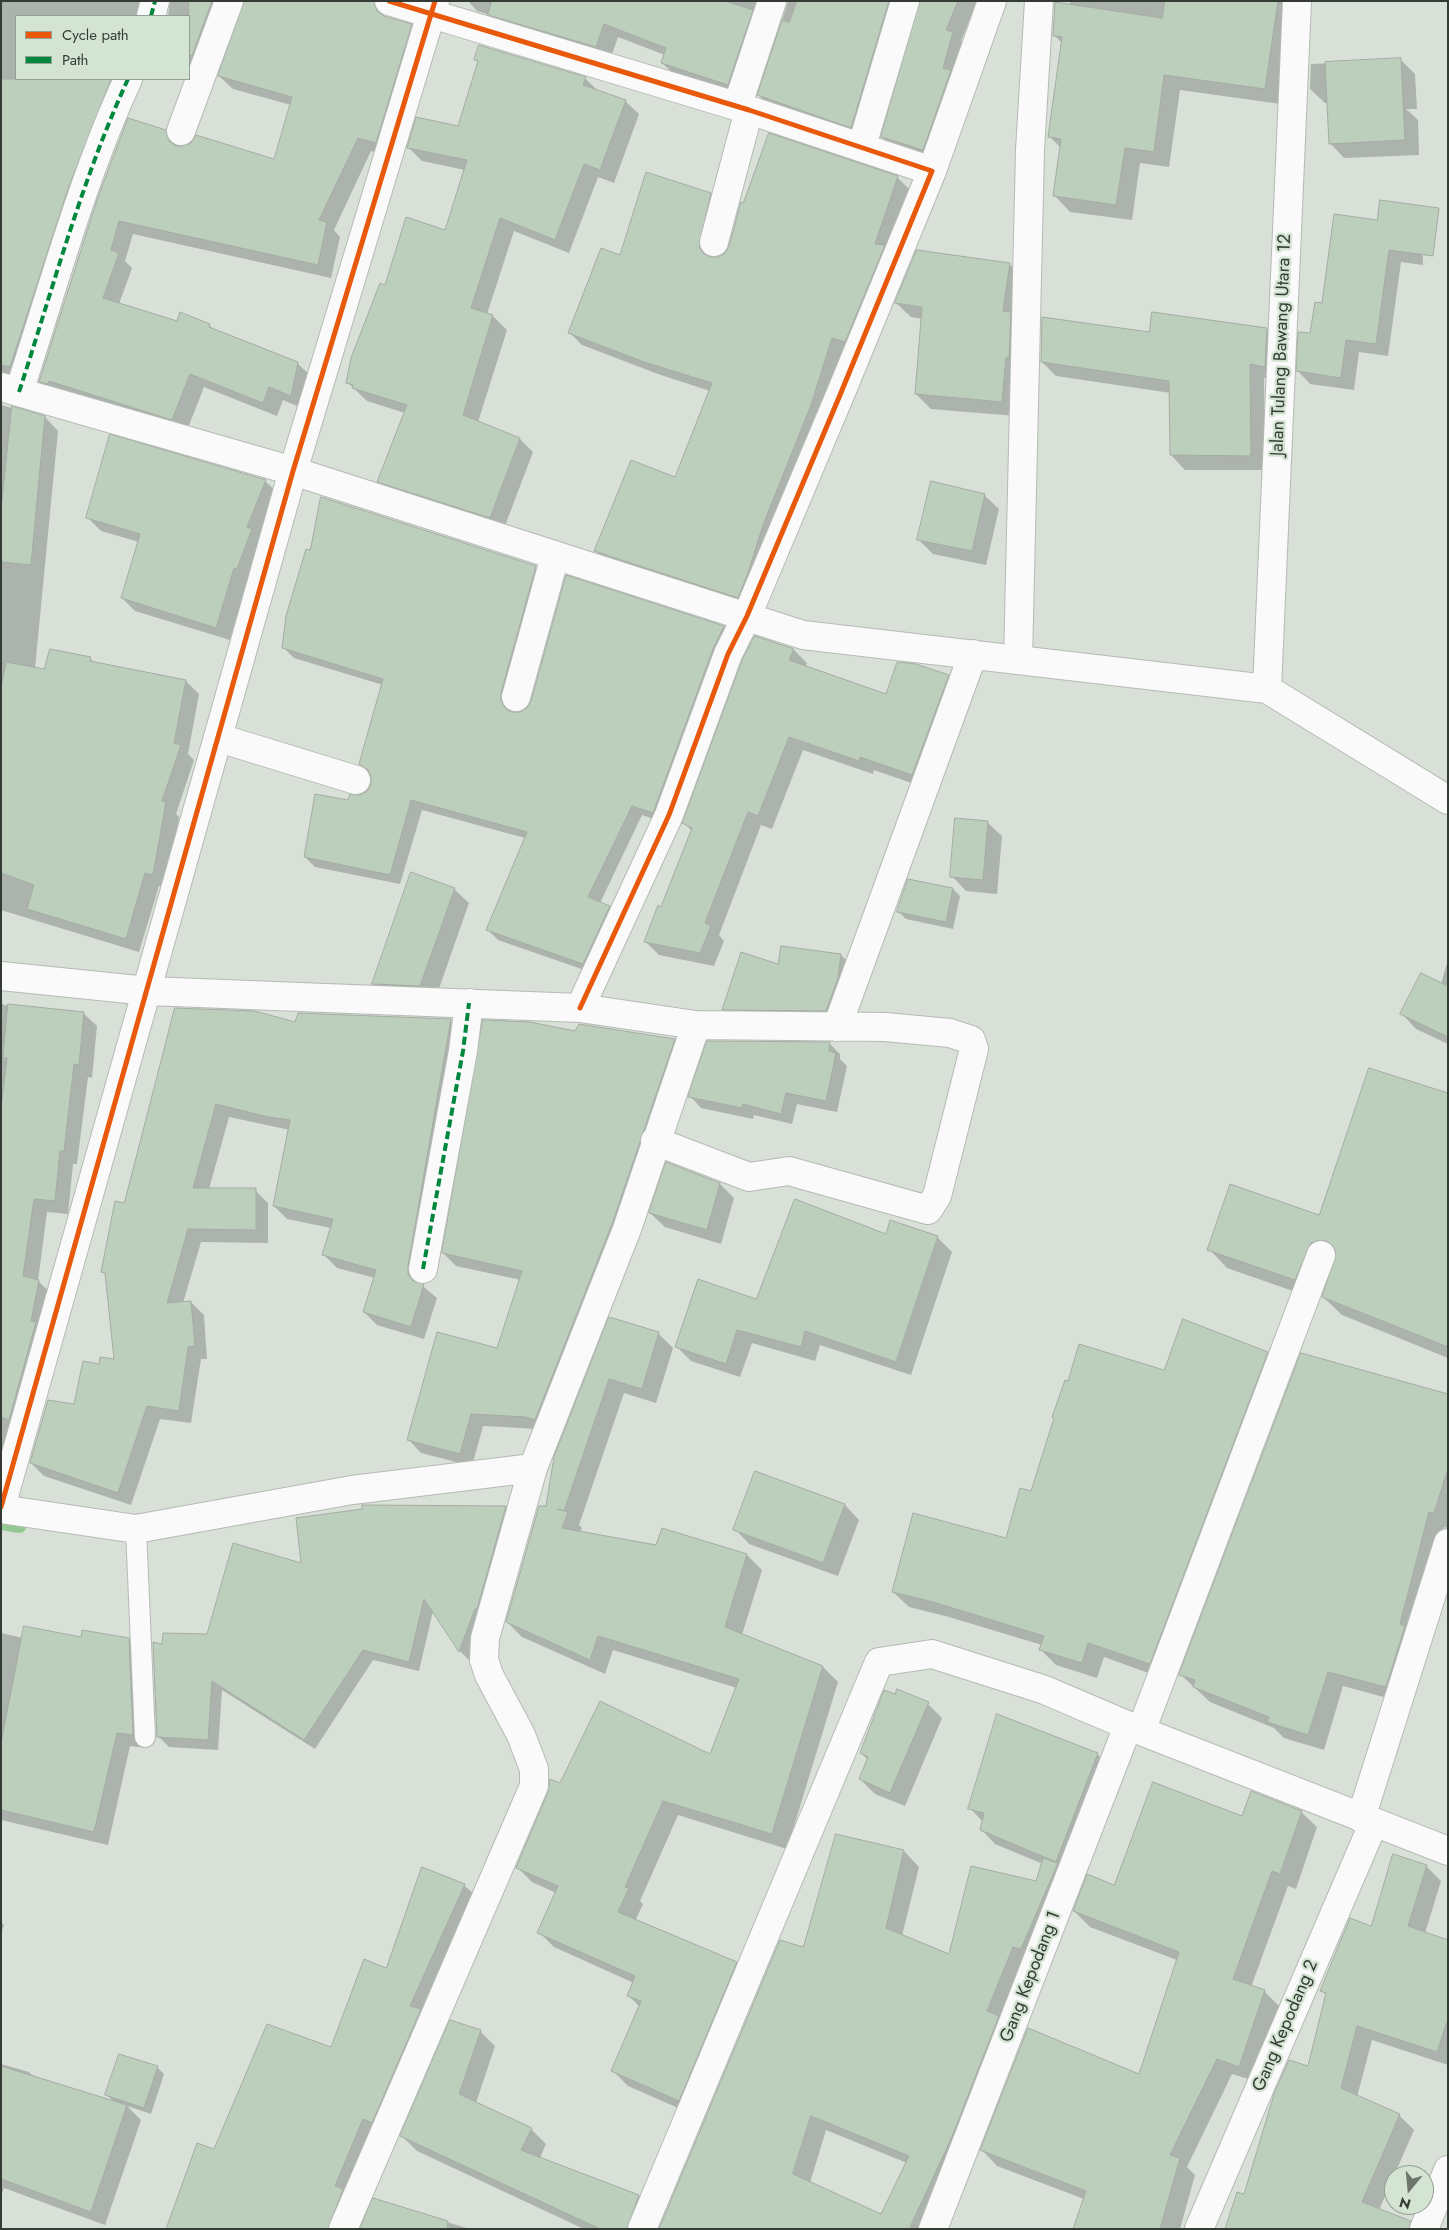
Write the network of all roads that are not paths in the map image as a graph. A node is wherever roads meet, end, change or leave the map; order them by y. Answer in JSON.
{"nodes":[{"id":1,"x":155,"y":1,"type":"edge"},
{"id":2,"x":229,"y":1,"type":"edge"},
{"id":3,"x":389,"y":1,"type":"edge"},
{"id":4,"x":772,"y":1,"type":"edge"},
{"id":5,"x":905,"y":1,"type":"edge"},
{"id":6,"x":992,"y":1,"type":"edge"},
{"id":7,"x":1039,"y":1,"type":"edge"},
{"id":8,"x":1297,"y":1,"type":"edge"},
{"id":9,"x":433,"y":8,"type":"edge"},
{"id":10,"x":151,"y":15,"type":"edge"},
{"id":11,"x":128,"y":80,"type":"edge"},
{"id":12,"x":745,"y":104,"type":"junction"},
{"id":13,"x":181,"y":131,"type":"dead end"},
{"id":14,"x":864,"y":139,"type":"dead end"},
{"id":15,"x":932,"y":171,"type":"junction"},
{"id":16,"x":714,"y":242,"type":"dead end"},
{"id":17,"x":10,"y":390,"type":"edge"},
{"id":18,"x":293,"y":471,"type":"junction"},
{"id":19,"x":556,"y":556,"type":"junction"},
{"id":20,"x":747,"y":616,"type":"junction"},
{"id":21,"x":973,"y":654,"type":"junction"},
{"id":22,"x":1018,"y":660,"type":"junction"},
{"id":23,"x":1267,"y":689,"type":"junction"},
{"id":24,"x":516,"y":697,"type":"dead end"},
{"id":25,"x":219,"y":738,"type":"junction"},
{"id":26,"x":356,"y":780,"type":"dead end"},
{"id":27,"x":1448,"y":800,"type":"edge"},
{"id":28,"x":1,"y":976,"type":"edge"},
{"id":29,"x":148,"y":991,"type":"junction"},
{"id":30,"x":469,"y":1003,"type":"junction"},
{"id":31,"x":580,"y":1008,"type":"junction"},
{"id":32,"x":696,"y":1024,"type":"junction"},
{"id":33,"x":837,"y":1027,"type":"junction"},
{"id":34,"x":655,"y":1140,"type":"junction"},
{"id":35,"x":1321,"y":1255,"type":"dead end"},
{"id":36,"x":422,"y":1269,"type":"dead end"},
{"id":37,"x":533,"y":1468,"type":"junction"},
{"id":38,"x":1,"y":1508,"type":"edge"},
{"id":39,"x":136,"y":1529,"type":"junction"},
{"id":40,"x":1448,"y":1543,"type":"edge"},
{"id":41,"x":1135,"y":1728,"type":"junction"},
{"id":42,"x":146,"y":1737,"type":"dead end"},
{"id":43,"x":1367,"y":1820,"type":"junction"},
{"id":44,"x":1448,"y":1851,"type":"edge"},
{"id":45,"x":1448,"y":2170,"type":"edge"},
{"id":46,"x":343,"y":2229,"type":"edge"},
{"id":47,"x":642,"y":2229,"type":"edge"},
{"id":48,"x":933,"y":2229,"type":"edge"},
{"id":49,"x":1199,"y":2229,"type":"edge"},
{"id":50,"x":1424,"y":2229,"type":"edge"}],
"edges":[{"from":1,"to":10,"type":"street"},
{"from":2,"to":13,"type":"street"},
{"from":3,"to":9,"type":"street"},
{"from":4,"to":12,"type":"street"},
{"from":5,"to":14,"type":"street"},
{"from":6,"to":15,"type":"street"},
{"from":7,"to":22,"type":"street"},
{"from":8,"to":23,"type":"street","name":"Jalan Tulang Bawang Utara 12"},
{"from":9,"to":12,"type":"street"},
{"from":9,"to":18,"type":"street"},
{"from":11,"to":17,"type":"street"},
{"from":12,"to":15,"type":"street"},
{"from":12,"to":16,"type":"street"},
{"from":15,"to":20,"type":"street"},
{"from":17,"to":18,"type":"street"},
{"from":18,"to":19,"type":"street"},
{"from":18,"to":25,"type":"street"},
{"from":19,"to":20,"type":"street"},
{"from":19,"to":24,"type":"street"},
{"from":20,"to":21,"type":"street"},
{"from":20,"to":31,"type":"street"},
{"from":21,"to":22,"type":"street"},
{"from":21,"to":33,"type":"street"},
{"from":22,"to":23,"type":"street"},
{"from":23,"to":27,"type":"street"},
{"from":25,"to":26,"type":"street"},
{"from":25,"to":29,"type":"street"},
{"from":28,"to":29,"type":"street"},
{"from":29,"to":30,"type":"street"},
{"from":29,"to":38,"type":"street"},
{"from":30,"to":31,"type":"street"},
{"from":30,"to":36,"type":"street"},
{"from":31,"to":32,"type":"street"},
{"from":32,"to":33,"type":"street"},
{"from":32,"to":34,"type":"street"},
{"from":33,"to":34,"type":"street"},
{"from":34,"to":37,"type":"street"},
{"from":35,"to":41,"type":"street","name":"Gang Kepodang 1"},
{"from":37,"to":39,"type":"street"},
{"from":37,"to":46,"type":"street"},
{"from":38,"to":39,"type":"street"},
{"from":39,"to":42,"type":"lane"},
{"from":40,"to":43,"type":"street","name":"Gang Kepodang 2"},
{"from":41,"to":43,"type":"street"},
{"from":41,"to":47,"type":"street"},
{"from":41,"to":48,"type":"street","name":"Gang Kepodang 1"},
{"from":43,"to":44,"type":"street"},
{"from":43,"to":49,"type":"street","name":"Gang Kepodang 2"},
{"from":45,"to":50,"type":"street"}]}
